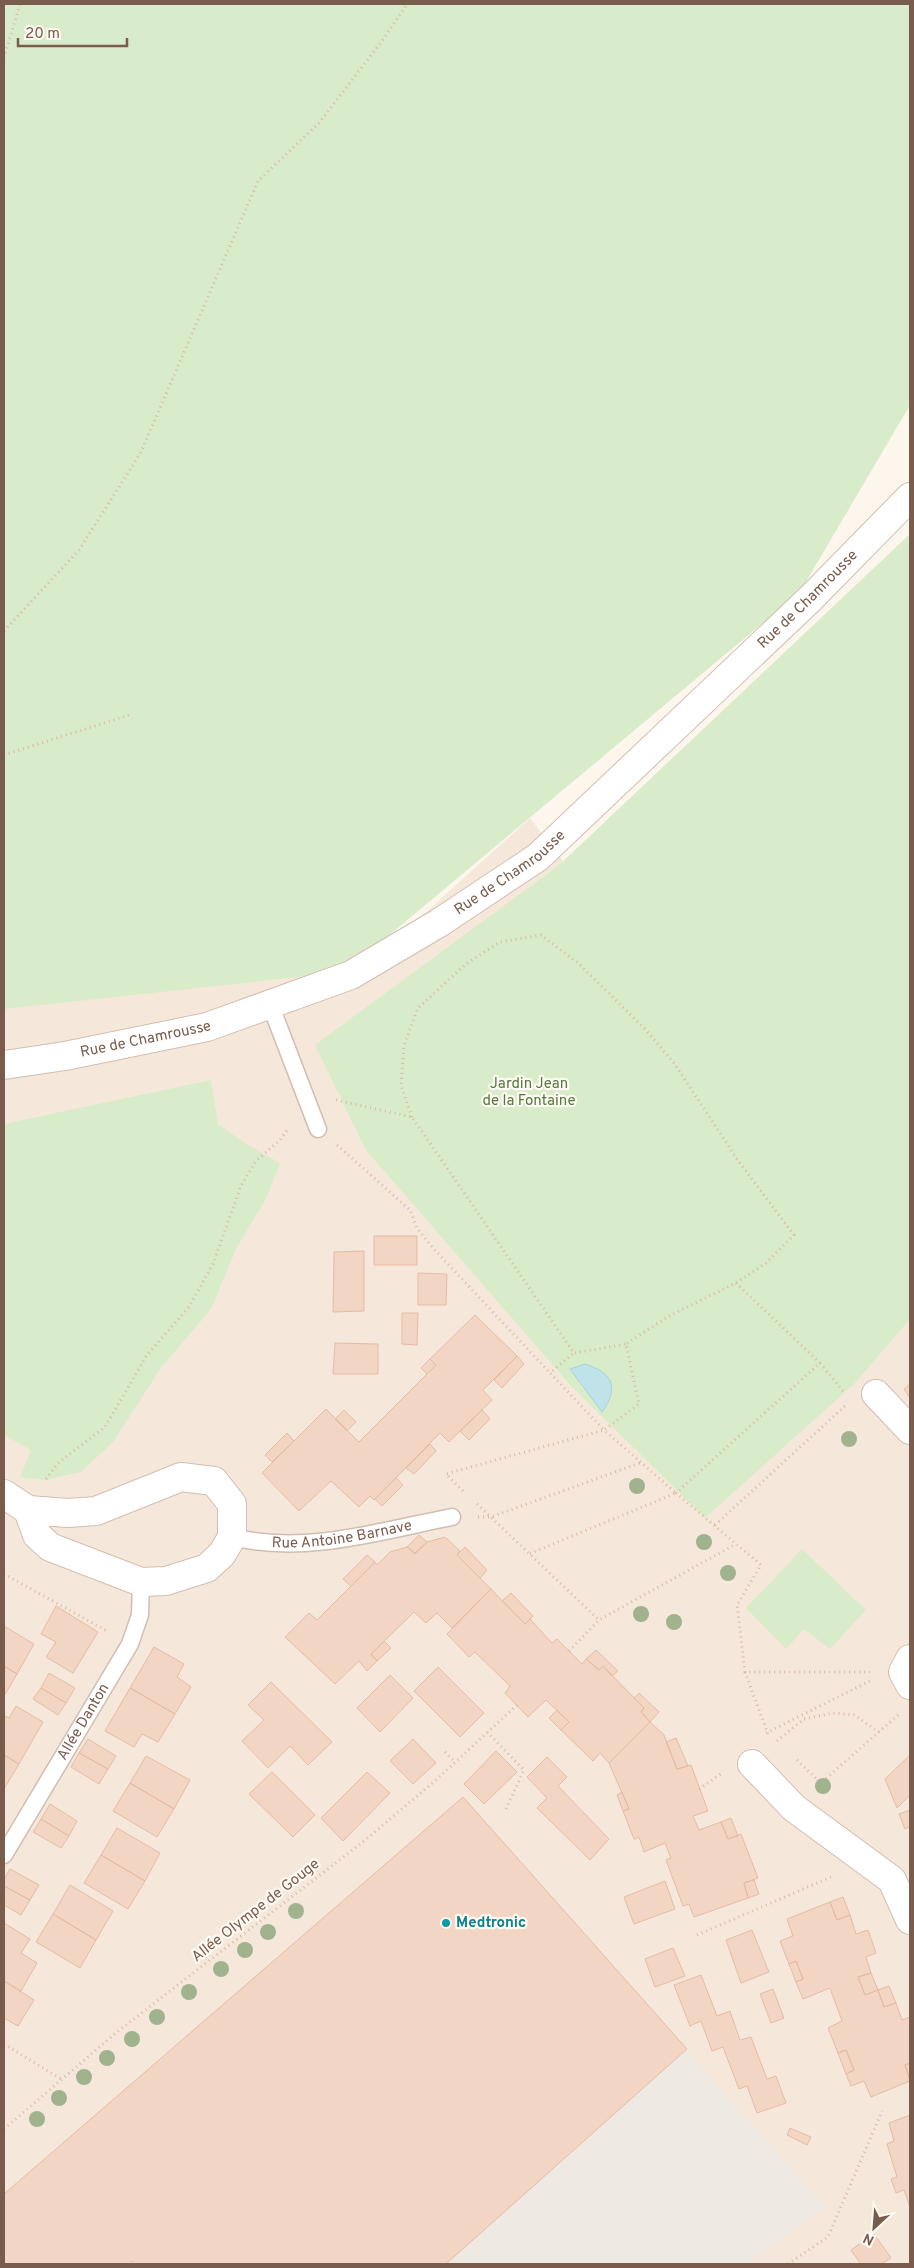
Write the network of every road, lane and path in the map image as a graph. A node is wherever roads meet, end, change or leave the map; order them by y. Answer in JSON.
{"nodes":[{"id":1,"x":20,"y":4,"type":"edge"},
{"id":2,"x":407,"y":4,"type":"edge"},
{"id":3,"x":4,"y":58,"type":"edge"},
{"id":4,"x":910,"y":497,"type":"edge"},
{"id":5,"x":4,"y":631,"type":"edge"},
{"id":6,"x":129,"y":715,"type":"dead end"},
{"id":7,"x":4,"y":755,"type":"edge"},
{"id":8,"x":270,"y":1004,"type":"junction"},
{"id":9,"x":4,"y":1065,"type":"edge"},
{"id":10,"x":308,"y":1102,"type":"junction"},
{"id":11,"x":412,"y":1118,"type":"junction"},
{"id":12,"x":318,"y":1129,"type":"joint"},
{"id":13,"x":736,"y":1283,"type":"junction"},
{"id":14,"x":626,"y":1344,"type":"junction"},
{"id":15,"x":574,"y":1354,"type":"junction"},
{"id":16,"x":820,"y":1363,"type":"junction"},
{"id":17,"x":550,"y":1373,"type":"junction"},
{"id":18,"x":848,"y":1396,"type":"dead end"},
{"id":19,"x":864,"y":1397,"type":"joint"},
{"id":20,"x":604,"y":1430,"type":"junction"},
{"id":21,"x":910,"y":1430,"type":"edge"},
{"id":22,"x":640,"y":1462,"type":"junction"},
{"id":23,"x":465,"y":1493,"type":"dead end"},
{"id":24,"x":676,"y":1493,"type":"junction"},
{"id":25,"x":4,"y":1494,"type":"edge"},
{"id":26,"x":472,"y":1499,"type":"dead end"},
{"id":27,"x":28,"y":1510,"type":"junction"},
{"id":28,"x":452,"y":1517,"type":"joint"},
{"id":29,"x":491,"y":1517,"type":"junction"},
{"id":30,"x":715,"y":1525,"type":"junction"},
{"id":31,"x":232,"y":1537,"type":"junction"},
{"id":32,"x":736,"y":1544,"type":"junction"},
{"id":33,"x":529,"y":1554,"type":"junction"},
{"id":34,"x":4,"y":1574,"type":"edge"},
{"id":35,"x":141,"y":1582,"type":"junction"},
{"id":36,"x":599,"y":1620,"type":"junction"},
{"id":37,"x":130,"y":1644,"type":"junction"},
{"id":38,"x":569,"y":1651,"type":"dead end"},
{"id":39,"x":745,"y":1672,"type":"junction"},
{"id":40,"x":903,"y":1672,"type":"edge"},
{"id":41,"x":516,"y":1705,"type":"dead end"},
{"id":42,"x":902,"y":1712,"type":"dead end"},
{"id":43,"x":487,"y":1732,"type":"junction"},
{"id":44,"x":767,"y":1732,"type":"junction"},
{"id":45,"x":879,"y":1732,"type":"junction"},
{"id":46,"x":777,"y":1741,"type":"junction"},
{"id":47,"x":783,"y":1747,"type":"dead end"},
{"id":48,"x":445,"y":1752,"type":"dead end"},
{"id":49,"x":796,"y":1759,"type":"dead end"},
{"id":50,"x":454,"y":1762,"type":"junction"},
{"id":51,"x":752,"y":1764,"type":"dead end"},
{"id":52,"x":505,"y":1811,"type":"dead end"},
{"id":53,"x":4,"y":1855,"type":"edge"},
{"id":54,"x":867,"y":1861,"type":"junction"},
{"id":55,"x":910,"y":1920,"type":"edge"},
{"id":56,"x":697,"y":1935,"type":"dead end"},
{"id":57,"x":4,"y":2044,"type":"edge"},
{"id":58,"x":61,"y":2079,"type":"junction"},
{"id":59,"x":882,"y":2111,"type":"dead end"},
{"id":60,"x":4,"y":2129,"type":"edge"},
{"id":61,"x":788,"y":2264,"type":"edge"}],
"edges":[{"from":1,"to":3,"type":"path"},
{"from":2,"to":5,"type":"path"},
{"from":4,"to":8,"type":"street","name":"Rue de Chamrousse"},
{"from":6,"to":7,"type":"path"},
{"from":8,"to":9,"type":"street","name":"Rue de Chamrousse"},
{"from":8,"to":10,"type":"lane"},
{"from":10,"to":11,"type":"path"},
{"from":10,"to":12,"type":"lane"},
{"from":10,"to":27,"type":"path"},
{"from":11,"to":13,"type":"path"},
{"from":11,"to":15,"type":"path"},
{"from":12,"to":17,"type":"path"},
{"from":13,"to":14,"type":"path"},
{"from":13,"to":16,"type":"path"},
{"from":14,"to":15,"type":"path"},
{"from":14,"to":20,"type":"path"},
{"from":15,"to":17,"type":"path"},
{"from":16,"to":18,"type":"path"},
{"from":16,"to":24,"type":"path"},
{"from":17,"to":20,"type":"path"},
{"from":19,"to":21,"type":"street"},
{"from":19,"to":30,"type":"path"},
{"from":20,"to":22,"type":"path"},
{"from":20,"to":23,"type":"path"},
{"from":22,"to":24,"type":"path"},
{"from":22,"to":29,"type":"path"},
{"from":24,"to":30,"type":"path"},
{"from":24,"to":33,"type":"path"},
{"from":25,"to":27,"type":"street"},
{"from":26,"to":29,"type":"path"},
{"from":27,"to":31,"type":"street"},
{"from":27,"to":35,"type":"street"},
{"from":28,"to":29,"type":"path"},
{"from":28,"to":31,"type":"lane","name":"Rue Antoine Barnave"},
{"from":29,"to":33,"type":"path"},
{"from":30,"to":32,"type":"path"},
{"from":31,"to":35,"type":"street"},
{"from":32,"to":36,"type":"path"},
{"from":32,"to":39,"type":"path"},
{"from":33,"to":36,"type":"path"},
{"from":34,"to":37,"type":"path"},
{"from":35,"to":37,"type":"lane","name":"Allée Danton"},
{"from":36,"to":38,"type":"path"},
{"from":37,"to":53,"type":"lane","name":"Allée Danton"},
{"from":39,"to":40,"type":"path"},
{"from":39,"to":44,"type":"path"},
{"from":40,"to":44,"type":"path"},
{"from":41,"to":43,"type":"path","name":"Allée Olympe de Gouge"},
{"from":42,"to":45,"type":"path"},
{"from":43,"to":50,"type":"path","name":"Allée Olympe de Gouge"},
{"from":43,"to":52,"type":"path"},
{"from":44,"to":46,"type":"path"},
{"from":45,"to":46,"type":"path"},
{"from":45,"to":49,"type":"path"},
{"from":46,"to":47,"type":"path"},
{"from":48,"to":50,"type":"path"},
{"from":50,"to":58,"type":"path","name":"Allée Olympe de Gouge"},
{"from":51,"to":54,"type":"street"},
{"from":54,"to":55,"type":"street"},
{"from":54,"to":56,"type":"path"},
{"from":57,"to":58,"type":"path"},
{"from":58,"to":60,"type":"path","name":"Allée Olympe de Gouge"},
{"from":59,"to":61,"type":"path"}]}
